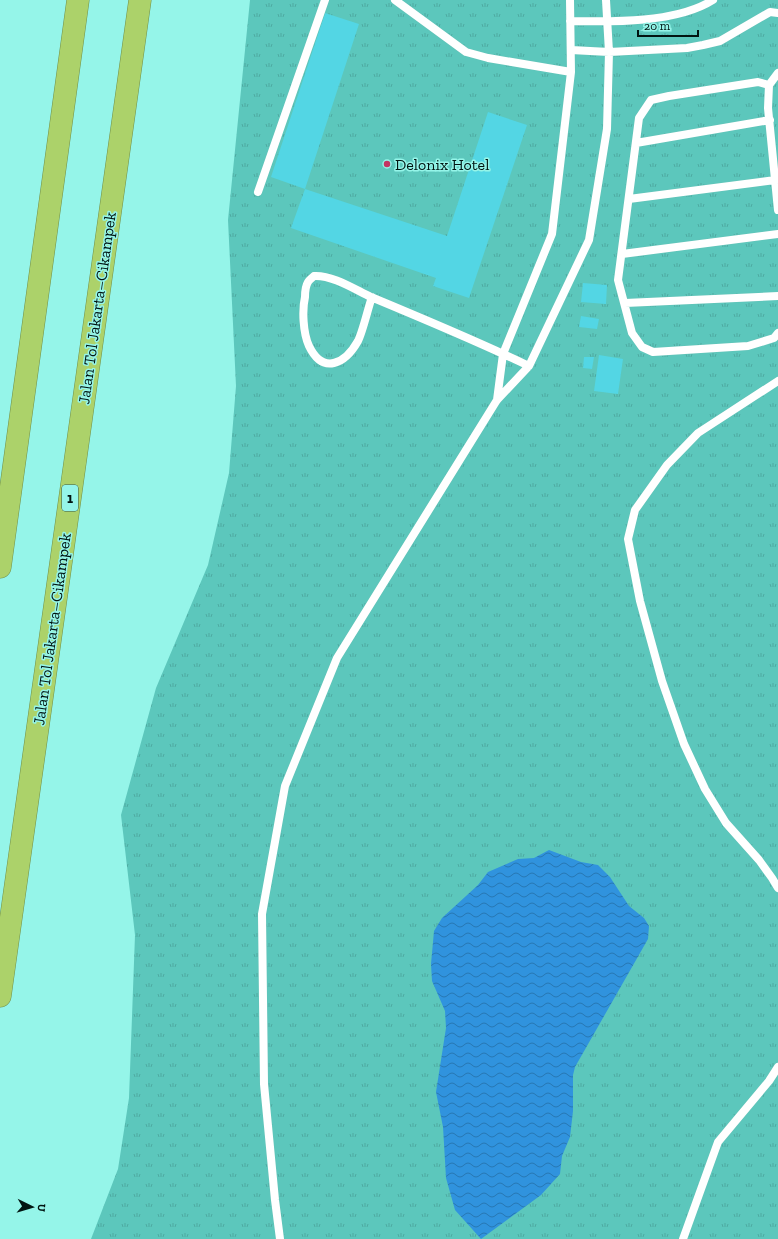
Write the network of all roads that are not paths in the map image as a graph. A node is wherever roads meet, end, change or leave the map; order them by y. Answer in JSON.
{"nodes":[{"id":1,"x":78,"y":0,"type":"edge"},
{"id":2,"x":140,"y":0,"type":"edge"},
{"id":3,"x":325,"y":0,"type":"edge"},
{"id":4,"x":395,"y":0,"type":"edge"},
{"id":5,"x":570,"y":0,"type":"edge"},
{"id":6,"x":606,"y":0,"type":"edge"},
{"id":7,"x":713,"y":0,"type":"edge"},
{"id":8,"x":778,"y":13,"type":"edge"},
{"id":9,"x":570,"y":21,"type":"junction"},
{"id":10,"x":607,"y":22,"type":"junction"},
{"id":11,"x":571,"y":50,"type":"junction"},
{"id":12,"x":609,"y":52,"type":"junction"},
{"id":13,"x":571,"y":72,"type":"junction"},
{"id":14,"x":778,"y":73,"type":"edge"},
{"id":15,"x":769,"y":85,"type":"junction"},
{"id":16,"x":770,"y":120,"type":"junction"},
{"id":17,"x":636,"y":143,"type":"junction"},
{"id":18,"x":775,"y":180,"type":"junction"},
{"id":19,"x":258,"y":192,"type":"dead end"},
{"id":20,"x":629,"y":199,"type":"junction"},
{"id":21,"x":778,"y":210,"type":"edge"},
{"id":22,"x":778,"y":234,"type":"edge"},
{"id":23,"x":622,"y":254,"type":"junction"},
{"id":24,"x":778,"y":296,"type":"edge"},
{"id":25,"x":372,"y":297,"type":"junction"},
{"id":26,"x":625,"y":303,"type":"junction"},
{"id":27,"x":778,"y":333,"type":"edge"},
{"id":28,"x":504,"y":354,"type":"junction"},
{"id":29,"x":529,"y":366,"type":"junction"},
{"id":30,"x":778,"y":381,"type":"edge"},
{"id":31,"x":497,"y":400,"type":"junction"},
{"id":32,"x":0,"y":567,"type":"edge"},
{"id":33,"x":778,"y":888,"type":"edge"},
{"id":34,"x":0,"y":996,"type":"edge"},
{"id":35,"x":778,"y":1067,"type":"edge"},
{"id":36,"x":280,"y":1239,"type":"edge"},
{"id":37,"x":683,"y":1239,"type":"edge"}],
"edges":[{"from":1,"to":32,"type":"highway"},
{"from":2,"to":34,"type":"highway","name":"Jalan Tol Jakarta–Cikampek","number":"1"},
{"from":3,"to":19,"type":"lane"},
{"from":4,"to":13,"type":"lane"},
{"from":5,"to":9,"type":"lane"},
{"from":6,"to":10,"type":"lane"},
{"from":7,"to":10,"type":"lane"},
{"from":8,"to":12,"type":"lane"},
{"from":9,"to":10,"type":"lane"},
{"from":9,"to":11,"type":"lane"},
{"from":10,"to":12,"type":"lane"},
{"from":11,"to":12,"type":"lane"},
{"from":11,"to":13,"type":"lane"},
{"from":12,"to":29,"type":"lane"},
{"from":13,"to":28,"type":"lane"},
{"from":14,"to":15,"type":"lane"},
{"from":15,"to":16,"type":"lane"},
{"from":15,"to":17,"type":"lane"},
{"from":16,"to":17,"type":"lane"},
{"from":16,"to":18,"type":"lane"},
{"from":17,"to":20,"type":"lane"},
{"from":18,"to":20,"type":"lane"},
{"from":18,"to":21,"type":"lane"},
{"from":20,"to":23,"type":"lane"},
{"from":22,"to":23,"type":"lane"},
{"from":23,"to":26,"type":"lane"},
{"from":24,"to":26,"type":"lane"},
{"from":25,"to":25,"type":"lane"},
{"from":25,"to":28,"type":"lane"},
{"from":26,"to":27,"type":"lane"},
{"from":28,"to":29,"type":"lane"},
{"from":28,"to":31,"type":"lane"},
{"from":29,"to":31,"type":"lane"},
{"from":30,"to":33,"type":"lane"},
{"from":31,"to":36,"type":"lane"},
{"from":35,"to":37,"type":"lane"}]}
